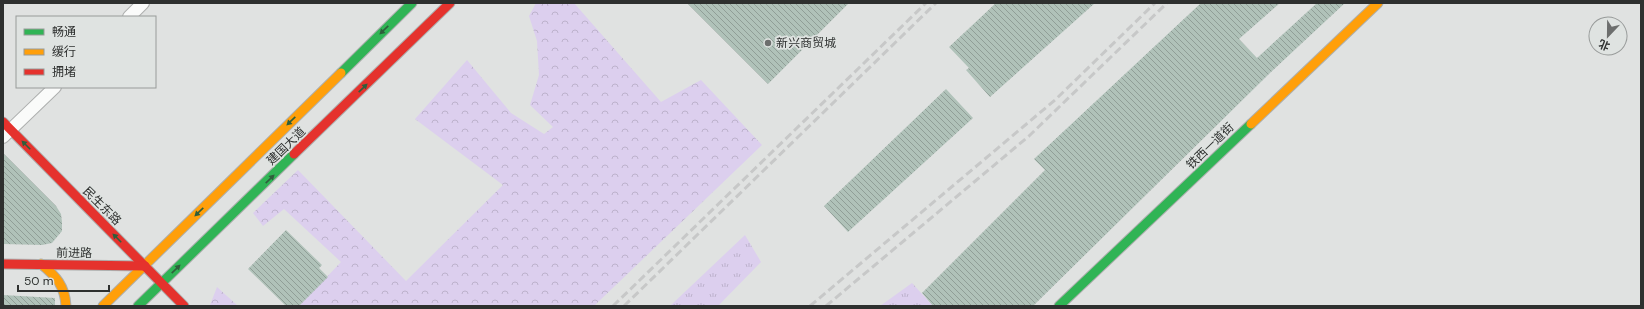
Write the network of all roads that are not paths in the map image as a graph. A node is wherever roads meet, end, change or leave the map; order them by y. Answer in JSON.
{"nodes":[{"id":1,"x":143,"y":3,"type":"edge"},
{"id":2,"x":412,"y":3,"type":"edge"},
{"id":3,"x":450,"y":3,"type":"edge"},
{"id":4,"x":1378,"y":3,"type":"edge"},
{"id":5,"x":130,"y":16,"type":"edge"},
{"id":6,"x":55,"y":88,"type":"edge"},
{"id":7,"x":6,"y":130,"type":"edge"},
{"id":8,"x":3,"y":264,"type":"edge"},
{"id":9,"x":41,"y":264,"type":"junction"},
{"id":10,"x":145,"y":266,"type":"junction"},
{"id":11,"x":162,"y":283,"type":"junction"},
{"id":12,"x":66,"y":306,"type":"edge"},
{"id":13,"x":103,"y":306,"type":"edge"},
{"id":14,"x":138,"y":306,"type":"edge"},
{"id":15,"x":184,"y":306,"type":"edge"},
{"id":16,"x":1059,"y":306,"type":"edge"}],
"edges":[{"from":1,"to":5,"type":"street"},
{"from":2,"to":10,"type":"main road","name":"建国大道","one_way":true},
{"from":11,"to":3,"type":"main road","name":"建国大道","one_way":true},
{"from":4,"to":16,"type":"main road","name":"铁西一道街"},
{"from":6,"to":7,"type":"street"},
{"from":10,"to":7,"type":"main road","name":"民生东路","one_way":true},
{"from":8,"to":9,"type":"main road","name":"前进路"},
{"from":9,"to":10,"type":"main road","name":"前进路"},
{"from":9,"to":12,"type":"main road"},
{"from":10,"to":11,"type":"main road","name":"民生东路"},
{"from":10,"to":13,"type":"main road","name":"建国大道"},
{"from":11,"to":14,"type":"main road","name":"建国大道"},
{"from":11,"to":15,"type":"main road","name":"民生东路"}]}
